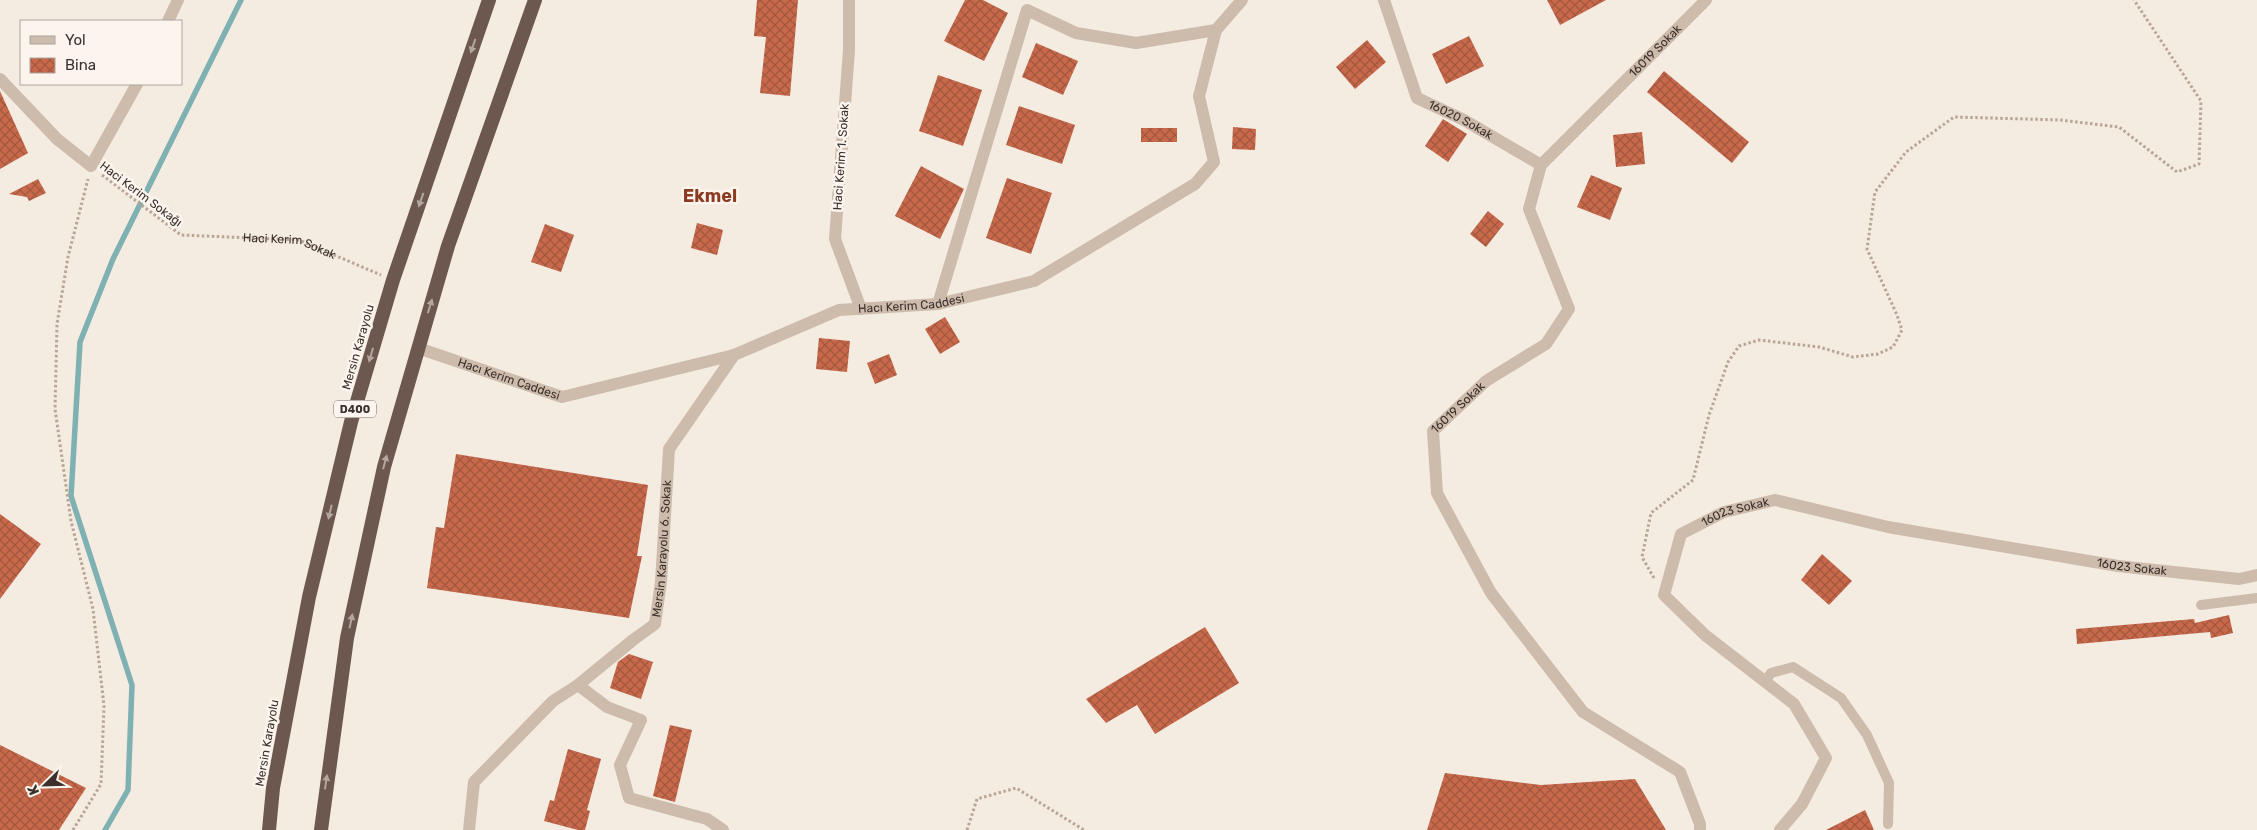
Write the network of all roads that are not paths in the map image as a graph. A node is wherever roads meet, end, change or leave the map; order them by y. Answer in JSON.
{"nodes":[{"id":1,"x":178,"y":0,"type":"edge"},
{"id":2,"x":489,"y":0,"type":"edge"},
{"id":3,"x":535,"y":0,"type":"edge"},
{"id":4,"x":849,"y":0,"type":"edge"},
{"id":5,"x":1242,"y":0,"type":"edge"},
{"id":6,"x":1384,"y":0,"type":"edge"},
{"id":7,"x":1706,"y":0,"type":"edge"},
{"id":8,"x":168,"y":20,"type":"edge"},
{"id":9,"x":1216,"y":30,"type":"junction"},
{"id":10,"x":0,"y":80,"type":"edge"},
{"id":11,"x":136,"y":85,"type":"edge"},
{"id":12,"x":1541,"y":165,"type":"junction"},
{"id":13,"x":938,"y":304,"type":"junction"},
{"id":14,"x":861,"y":309,"type":"junction"},
{"id":15,"x":418,"y":348,"type":"junction"},
{"id":16,"x":734,"y":355,"type":"junction"},
{"id":17,"x":2257,"y":575,"type":"edge"},
{"id":18,"x":2257,"y":598,"type":"edge"},
{"id":19,"x":2201,"y":605,"type":"dead end"},
{"id":20,"x":1765,"y":682,"type":"junction"},
{"id":21,"x":578,"y":685,"type":"junction"},
{"id":22,"x":1888,"y":824,"type":"dead end"},
{"id":23,"x":269,"y":830,"type":"edge"},
{"id":24,"x":321,"y":830,"type":"edge"},
{"id":25,"x":469,"y":830,"type":"edge"},
{"id":26,"x":723,"y":830,"type":"edge"},
{"id":27,"x":1700,"y":830,"type":"edge"},
{"id":28,"x":1780,"y":830,"type":"edge"}],
"edges":[{"from":1,"to":8,"type":"street"},
{"from":2,"to":23,"type":"highway","name":"Mersin Karayolu","number":"D400","one_way":true},
{"from":15,"to":3,"type":"highway","one_way":true},
{"from":4,"to":14,"type":"street","name":"Haci Kerim 1. Sokak"},
{"from":5,"to":9,"type":"street","name":"Hacı Kerim Caddesi"},
{"from":6,"to":12,"type":"street","name":"16020 Sokak"},
{"from":7,"to":12,"type":"street","name":"16019 Sokak"},
{"from":9,"to":13,"type":"street","name":"Hacı Kerim Caddesi"},
{"from":9,"to":13,"type":"street"},
{"from":10,"to":11,"type":"street"},
{"from":12,"to":27,"type":"street","name":"16019 Sokak"},
{"from":13,"to":14,"type":"street","name":"Hacı Kerim Caddesi"},
{"from":14,"to":16,"type":"street","name":"Hacı Kerim Caddesi"},
{"from":15,"to":16,"type":"street","name":"Hacı Kerim Caddesi"},
{"from":24,"to":15,"type":"highway","one_way":true},
{"from":16,"to":21,"type":"street","name":"Mersin Karayolu 6. Sokak"},
{"from":17,"to":20,"type":"street","name":"16023 Sokak"},
{"from":18,"to":19,"type":"lane"},
{"from":20,"to":22,"type":"lane"},
{"from":20,"to":28,"type":"street"},
{"from":21,"to":25,"type":"street","name":"Mersin Karayolu 6. Sokak"},
{"from":21,"to":26,"type":"street"}]}
